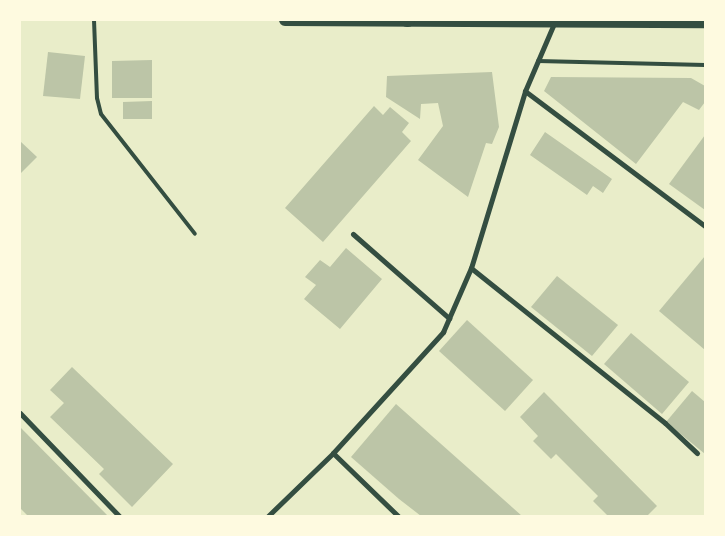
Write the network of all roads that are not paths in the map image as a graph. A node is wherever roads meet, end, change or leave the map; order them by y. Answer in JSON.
{"nodes":[{"id":1,"x":94,"y":20,"type":"edge"},
{"id":2,"x":285,"y":20,"type":"edge"},
{"id":3,"x":407,"y":20,"type":"edge"},
{"id":4,"x":555,"y":21,"type":"edge"},
{"id":5,"x":705,"y":22,"type":"edge"},
{"id":6,"x":538,"y":61,"type":"junction"},
{"id":7,"x":705,"y":64,"type":"edge"},
{"id":8,"x":525,"y":91,"type":"junction"},
{"id":9,"x":705,"y":226,"type":"edge"},
{"id":10,"x":195,"y":234,"type":"dead end"},
{"id":11,"x":353,"y":234,"type":"dead end"},
{"id":12,"x":472,"y":268,"type":"junction"},
{"id":13,"x":449,"y":318,"type":"junction"},
{"id":14,"x":20,"y":413,"type":"edge"},
{"id":15,"x":333,"y":453,"type":"junction"},
{"id":16,"x":697,"y":453,"type":"dead end"},
{"id":17,"x":120,"y":516,"type":"edge"},
{"id":18,"x":268,"y":516,"type":"edge"},
{"id":19,"x":398,"y":516,"type":"edge"}],
"edges":[{"from":1,"to":10,"type":"lane"},
{"from":2,"to":3,"type":"main road"},
{"from":3,"to":4,"type":"main road"},
{"from":4,"to":5,"type":"main road"},
{"from":4,"to":6,"type":"street"},
{"from":6,"to":7,"type":"lane"},
{"from":6,"to":8,"type":"street"},
{"from":8,"to":9,"type":"street"},
{"from":8,"to":12,"type":"street"},
{"from":11,"to":13,"type":"street"},
{"from":12,"to":13,"type":"street"},
{"from":12,"to":16,"type":"street"},
{"from":13,"to":15,"type":"street"},
{"from":14,"to":17,"type":"street"},
{"from":15,"to":18,"type":"street"},
{"from":15,"to":19,"type":"street"}]}
